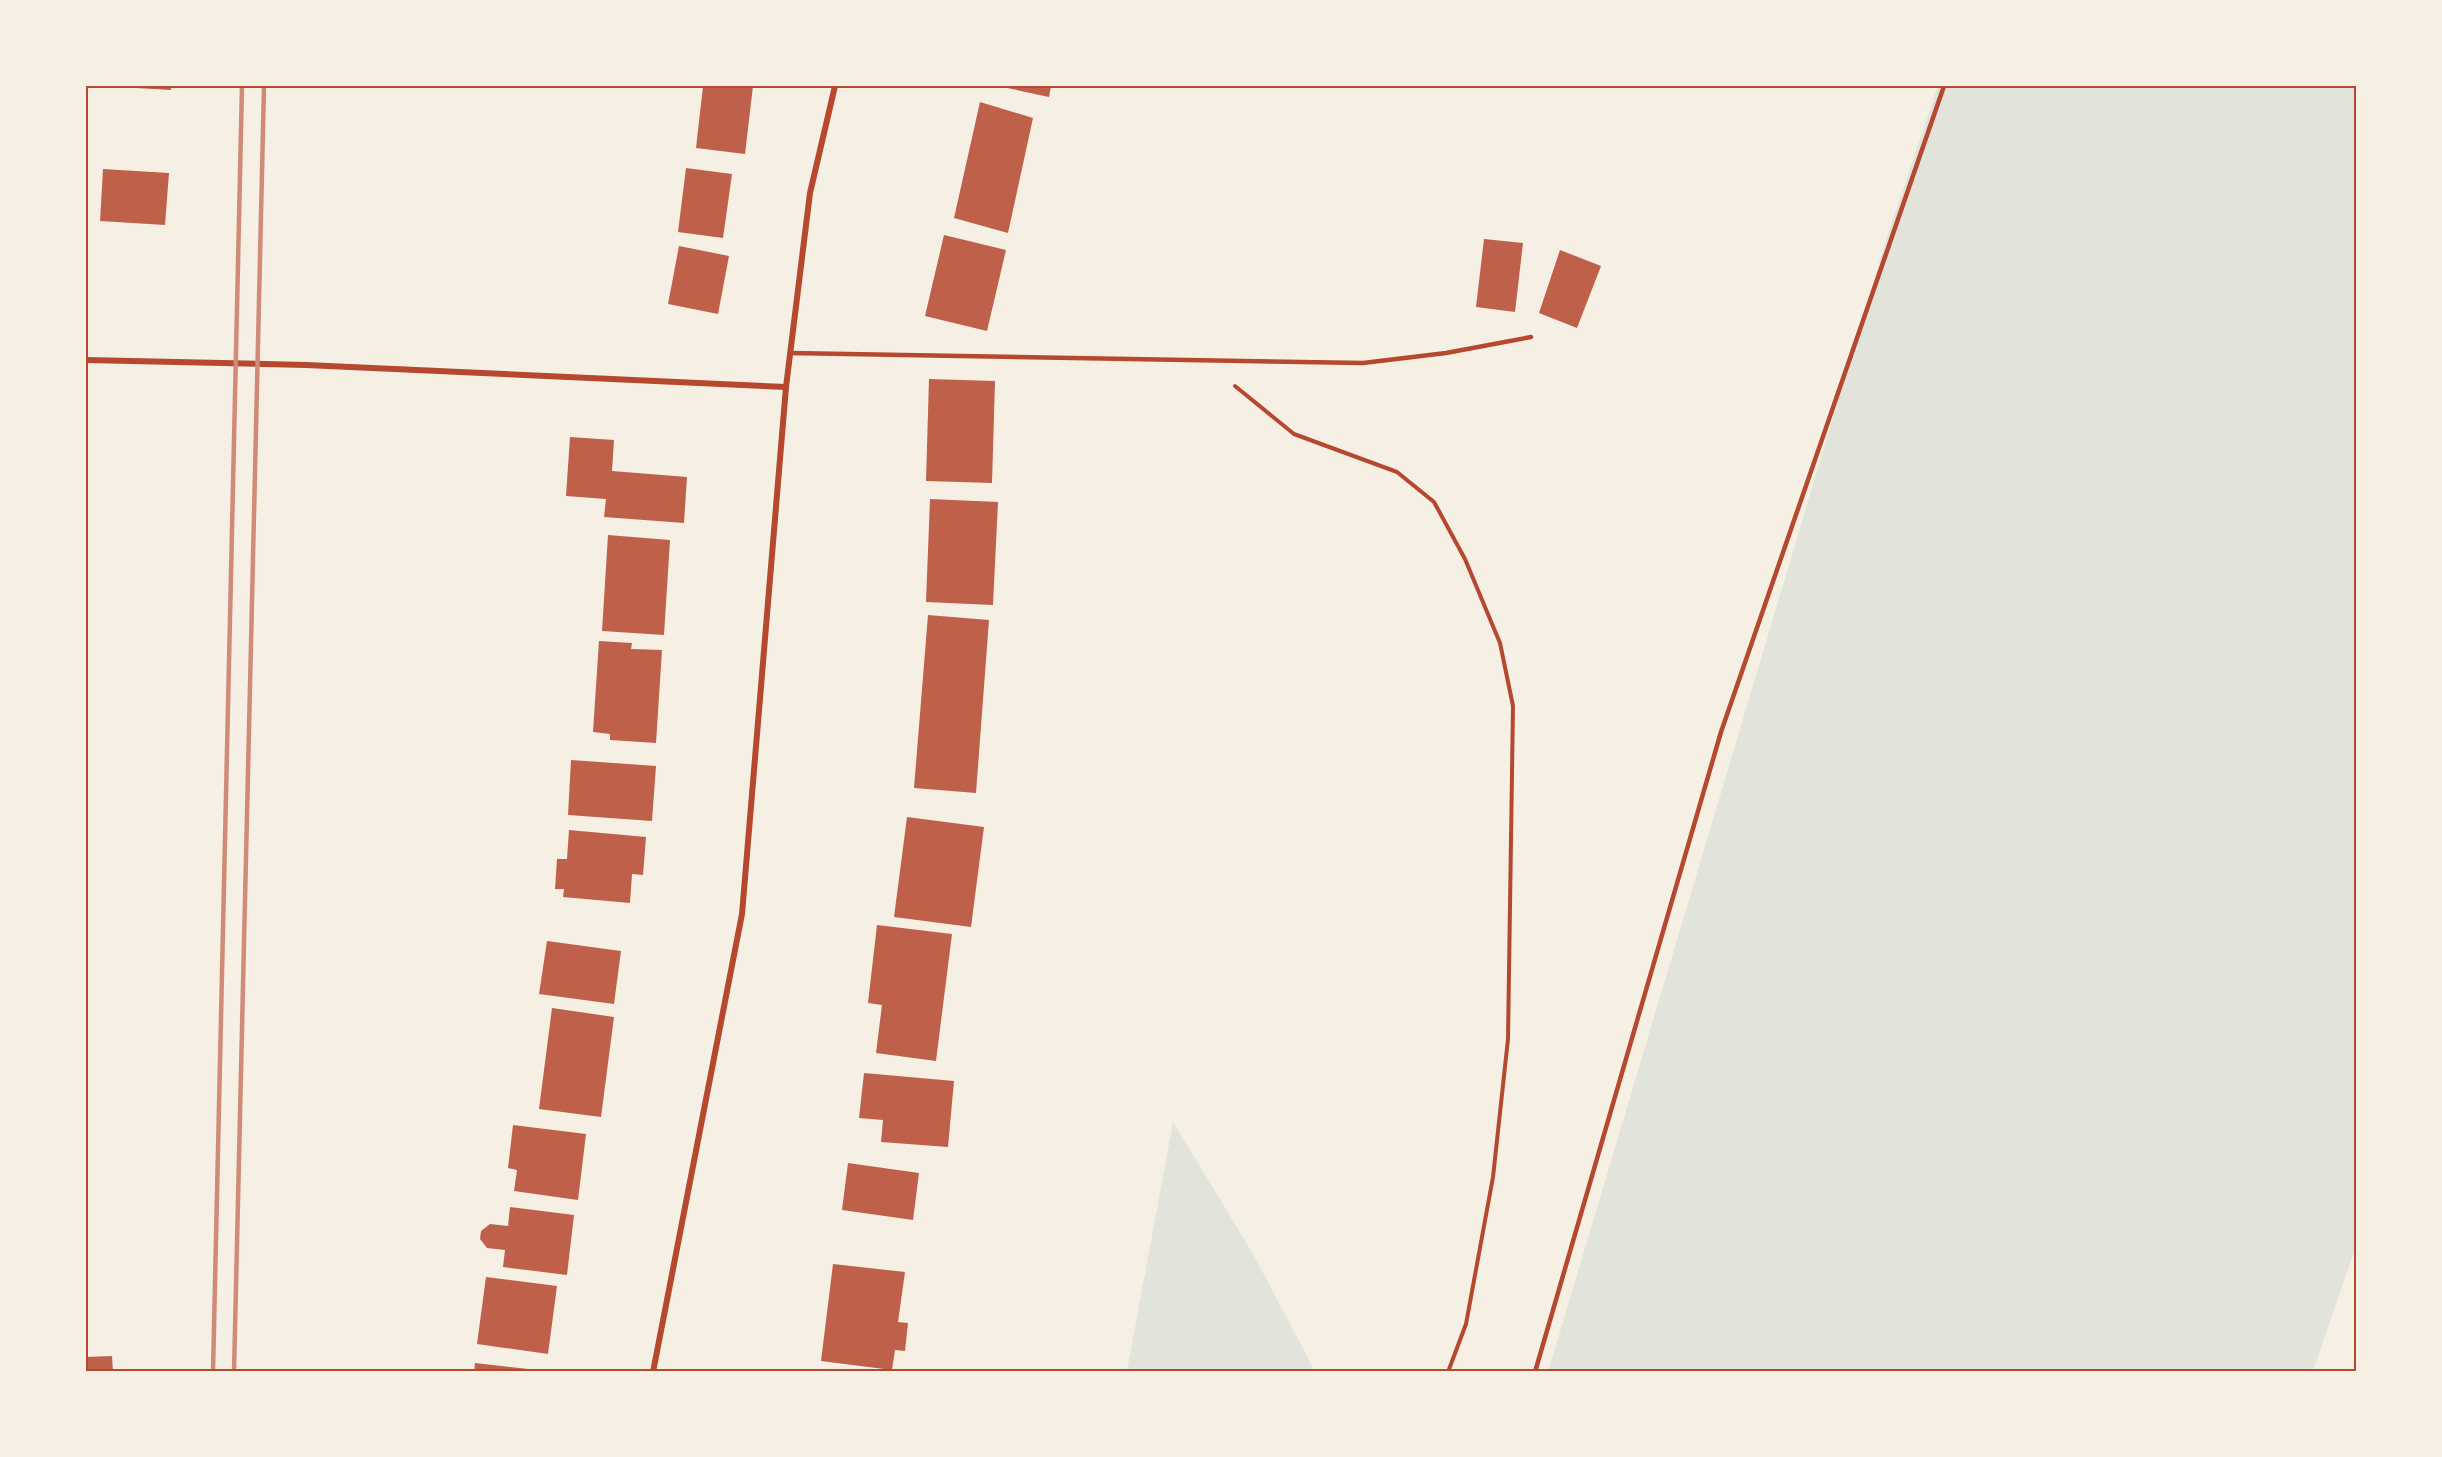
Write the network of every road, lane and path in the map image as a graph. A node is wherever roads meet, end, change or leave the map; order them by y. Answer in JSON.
{"nodes":[{"id":1,"x":835,"y":86,"type":"edge"},
{"id":2,"x":1944,"y":86,"type":"edge"},
{"id":3,"x":1531,"y":337,"type":"dead end"},
{"id":4,"x":790,"y":353,"type":"junction"},
{"id":5,"x":86,"y":360,"type":"edge"},
{"id":6,"x":1227,"y":380,"type":"dead end"},
{"id":7,"x":786,"y":387,"type":"junction"},
{"id":8,"x":653,"y":1371,"type":"edge"},
{"id":9,"x":1448,"y":1371,"type":"edge"},
{"id":10,"x":1535,"y":1371,"type":"edge"}],
"edges":[{"from":1,"to":4,"type":"street"},
{"from":2,"to":10,"type":"lane"},
{"from":3,"to":4,"type":"lane"},
{"from":4,"to":7,"type":"street"},
{"from":5,"to":7,"type":"street"},
{"from":6,"to":9,"type":"path"},
{"from":7,"to":8,"type":"street"}]}
